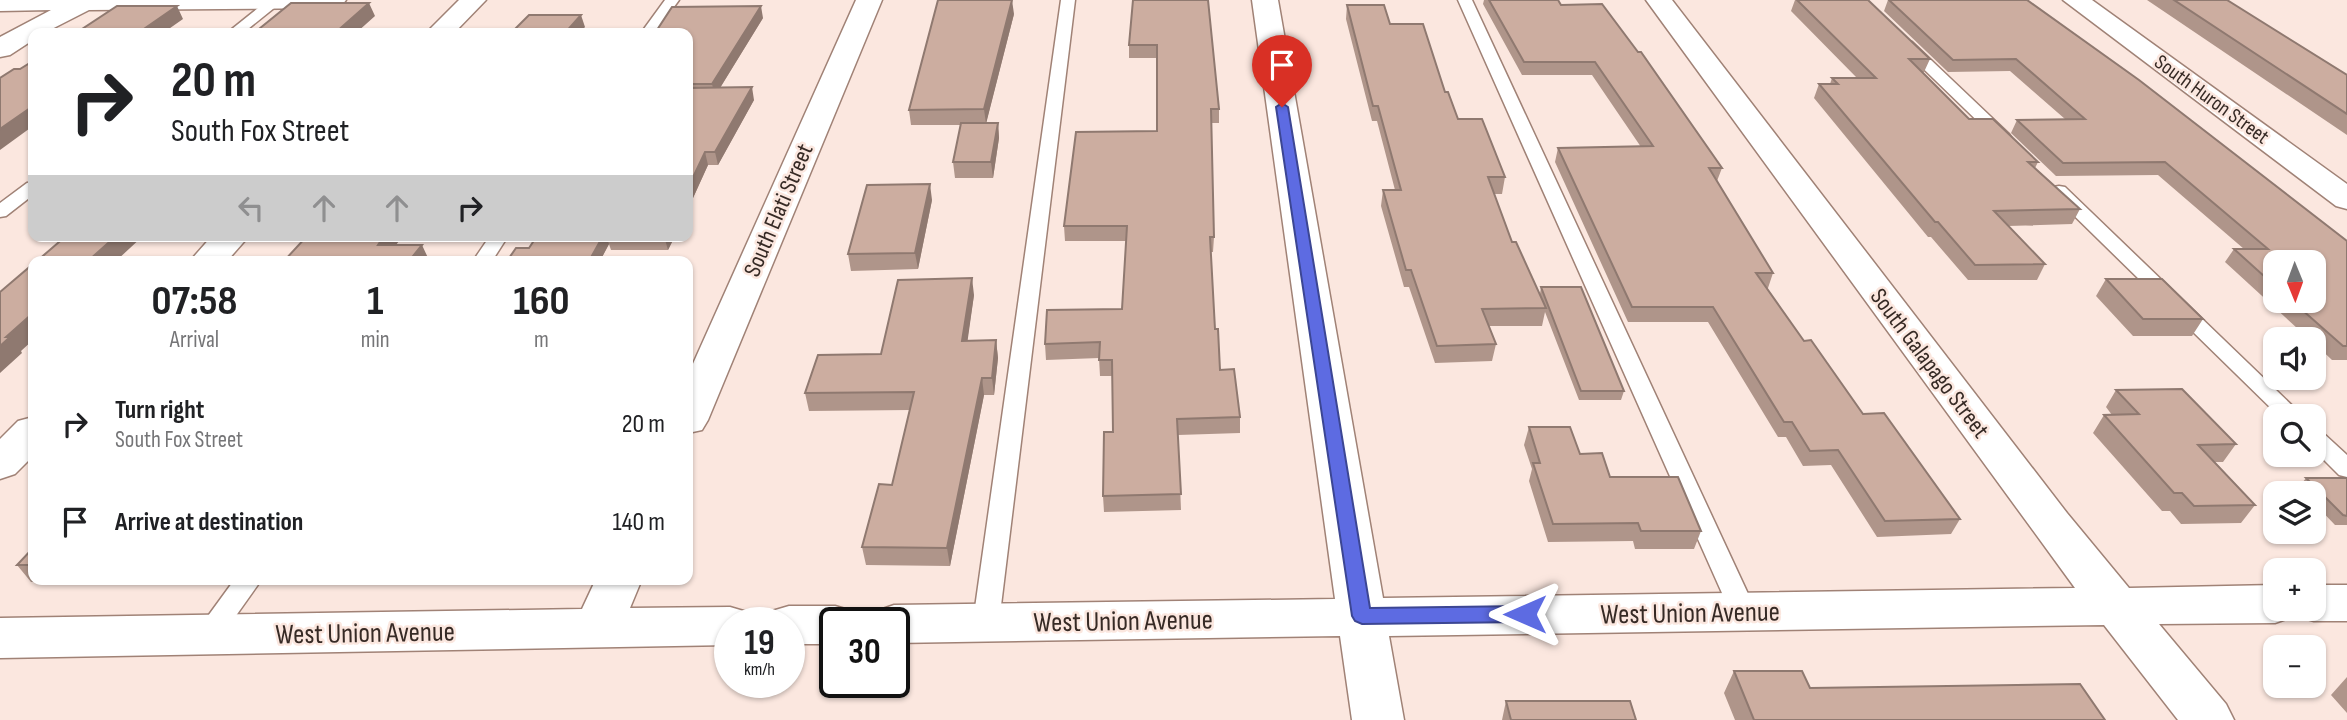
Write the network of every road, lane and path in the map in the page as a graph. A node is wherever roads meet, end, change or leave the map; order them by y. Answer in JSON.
{"nodes":[{"id":1,"x":333,"y":0,"type":"edge"},
{"id":2,"x":473,"y":0,"type":"edge"},
{"id":3,"x":672,"y":0,"type":"edge"},
{"id":4,"x":869,"y":0,"type":"edge"},
{"id":5,"x":1068,"y":0,"type":"edge"},
{"id":6,"x":1265,"y":0,"type":"edge"},
{"id":7,"x":1465,"y":0,"type":"edge"},
{"id":8,"x":1659,"y":0,"type":"edge"},
{"id":9,"x":2076,"y":0,"type":"edge"},
{"id":10,"x":91,"y":1,"type":"edge"},
{"id":11,"x":277,"y":1,"type":"edge"},
{"id":12,"x":0,"y":3,"type":"edge"},
{"id":13,"x":35,"y":28,"type":"edge"},
{"id":14,"x":241,"y":28,"type":"edge"},
{"id":15,"x":444,"y":28,"type":"edge"},
{"id":16,"x":652,"y":28,"type":"edge"},
{"id":17,"x":1891,"y":29,"type":"edge"},
{"id":18,"x":28,"y":32,"type":"edge"},
{"id":19,"x":0,"y":49,"type":"edge"},
{"id":20,"x":2011,"y":145,"type":"edge"},
{"id":21,"x":2041,"y":174,"type":"edge"},
{"id":22,"x":28,"y":191,"type":"edge"},
{"id":23,"x":2347,"y":199,"type":"edge"},
{"id":24,"x":0,"y":212,"type":"edge"},
{"id":25,"x":226,"y":242,"type":"edge"},
{"id":26,"x":212,"y":256,"type":"edge"},
{"id":27,"x":2280,"y":404,"type":"edge"},
{"id":28,"x":693,"y":408,"type":"edge"},
{"id":29,"x":28,"y":436,"type":"edge"},
{"id":30,"x":2326,"y":449,"type":"edge"},
{"id":31,"x":0,"y":464,"type":"edge"},
{"id":32,"x":2347,"y":469,"type":"edge"},
{"id":33,"x":245,"y":585,"type":"edge"},
{"id":34,"x":616,"y":585,"type":"edge"},
{"id":35,"x":2326,"y":603,"type":"edge"},
{"id":36,"x":2347,"y":603,"type":"edge"},
{"id":37,"x":2263,"y":604,"type":"edge"},
{"id":38,"x":2116,"y":607,"type":"junction"},
{"id":39,"x":1743,"y":611,"type":"junction"},
{"id":40,"x":1362,"y":616,"type":"junction"},
{"id":41,"x":986,"y":622,"type":"junction"},
{"id":42,"x":910,"y":624,"type":"edge"},
{"id":43,"x":714,"y":626,"type":"edge"},
{"id":44,"x":598,"y":628,"type":"junction"},
{"id":45,"x":209,"y":634,"type":"junction"},
{"id":46,"x":0,"y":638,"type":"edge"},
{"id":47,"x":1378,"y":720,"type":"edge"},
{"id":48,"x":2208,"y":720,"type":"edge"}],
"edges":[{"from":1,"to":11,"type":"street"},
{"from":2,"to":15,"type":"street"},
{"from":3,"to":16,"type":"lane"},
{"from":4,"to":28,"type":"street","name":"South Elati Street"},
{"from":5,"to":41,"type":"lane"},
{"from":6,"to":40,"type":"street"},
{"from":7,"to":39,"type":"lane"},
{"from":8,"to":38,"type":"street","name":"South Galapago Street"},
{"from":9,"to":23,"type":"street","name":"South Huron Street"},
{"from":10,"to":11,"type":"street"},
{"from":10,"to":12,"type":"street"},
{"from":10,"to":13,"type":"street"},
{"from":11,"to":14,"type":"lane"},
{"from":17,"to":20,"type":"lane"},
{"from":18,"to":19,"type":"street"},
{"from":21,"to":27,"type":"lane"},
{"from":22,"to":24,"type":"lane"},
{"from":25,"to":26,"type":"street"},
{"from":29,"to":31,"type":"street"},
{"from":30,"to":32,"type":"lane"},
{"from":33,"to":45,"type":"lane"},
{"from":34,"to":44,"type":"street"},
{"from":35,"to":36,"type":"street"},
{"from":37,"to":38,"type":"street","name":"West Union Avenue"},
{"from":38,"to":39,"type":"street","name":"West Union Avenue"},
{"from":38,"to":48,"type":"street","name":"South Galapago Street"},
{"from":39,"to":40,"type":"street","name":"West Union Avenue"},
{"from":40,"to":41,"type":"street","name":"West Union Avenue"},
{"from":40,"to":47,"type":"street"},
{"from":41,"to":42,"type":"street","name":"West Union Avenue"},
{"from":43,"to":44,"type":"street","name":"West Union Avenue"},
{"from":44,"to":45,"type":"street","name":"West Union Avenue"},
{"from":45,"to":46,"type":"street","name":"West Union Avenue"}]}
